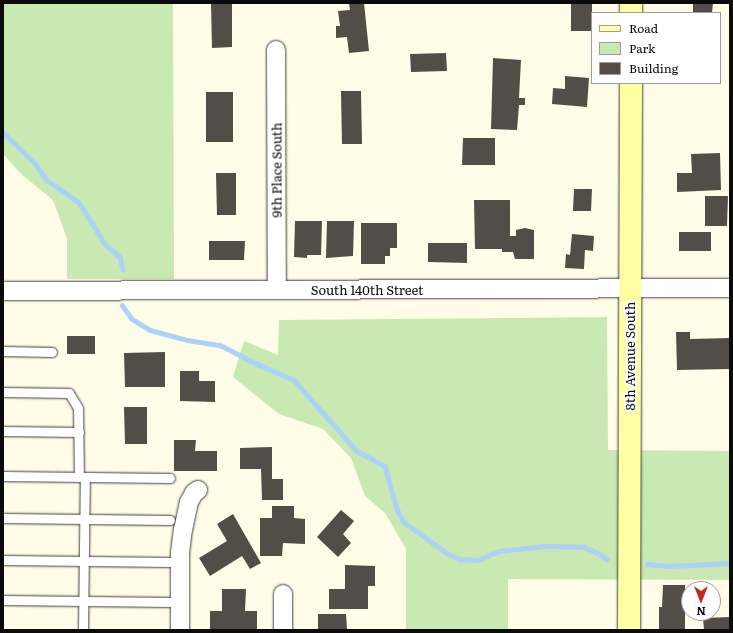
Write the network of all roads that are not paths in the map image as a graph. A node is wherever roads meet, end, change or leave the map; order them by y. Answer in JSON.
{"nodes":[{"id":1,"x":276,"y":50,"type":"dead end"},
{"id":2,"x":631,"y":84,"type":"edge"},
{"id":3,"x":630,"y":288,"type":"junction"},
{"id":4,"x":730,"y":288,"type":"edge"},
{"id":5,"x":277,"y":290,"type":"junction"},
{"id":6,"x":3,"y":291,"type":"edge"},
{"id":7,"x":3,"y":352,"type":"edge"},
{"id":8,"x":52,"y":352,"type":"dead end"},
{"id":9,"x":3,"y":392,"type":"edge"},
{"id":10,"x":3,"y":431,"type":"edge"},
{"id":11,"x":79,"y":432,"type":"junction"},
{"id":12,"x":3,"y":476,"type":"edge"},
{"id":13,"x":82,"y":477,"type":"junction"},
{"id":14,"x":170,"y":478,"type":"dead end"},
{"id":15,"x":198,"y":490,"type":"dead end"},
{"id":16,"x":3,"y":518,"type":"edge"},
{"id":17,"x":84,"y":519,"type":"junction"},
{"id":18,"x":170,"y":520,"type":"dead end"},
{"id":19,"x":3,"y":560,"type":"edge"},
{"id":20,"x":84,"y":560,"type":"junction"},
{"id":21,"x":170,"y":562,"type":"dead end"},
{"id":22,"x":283,"y":594,"type":"dead end"},
{"id":23,"x":3,"y":600,"type":"edge"},
{"id":24,"x":83,"y":601,"type":"junction"},
{"id":25,"x":170,"y":602,"type":"dead end"},
{"id":26,"x":83,"y":630,"type":"edge"},
{"id":27,"x":180,"y":630,"type":"edge"},
{"id":28,"x":283,"y":630,"type":"edge"},
{"id":29,"x":628,"y":630,"type":"edge"}],
"edges":[{"from":1,"to":5,"type":"street","name":"9th Place South"},
{"from":2,"to":3,"type":"street","name":"8th Avenue South"},
{"from":3,"to":4,"type":"street","name":"South 140th Street"},
{"from":3,"to":5,"type":"street","name":"South 140th Street"},
{"from":3,"to":29,"type":"street","name":"8th Avenue South"},
{"from":5,"to":6,"type":"street","name":"South 140th Street"},
{"from":7,"to":8,"type":"lane"},
{"from":9,"to":11,"type":"lane"},
{"from":10,"to":11,"type":"lane"},
{"from":11,"to":13,"type":"lane"},
{"from":12,"to":13,"type":"lane"},
{"from":13,"to":14,"type":"lane"},
{"from":13,"to":17,"type":"lane"},
{"from":15,"to":27,"type":"street"},
{"from":16,"to":17,"type":"lane"},
{"from":17,"to":18,"type":"lane"},
{"from":17,"to":20,"type":"lane"},
{"from":19,"to":20,"type":"lane"},
{"from":20,"to":21,"type":"lane"},
{"from":20,"to":24,"type":"lane"},
{"from":22,"to":28,"type":"street"},
{"from":23,"to":24,"type":"lane"},
{"from":24,"to":25,"type":"lane"},
{"from":24,"to":26,"type":"lane"}]}
